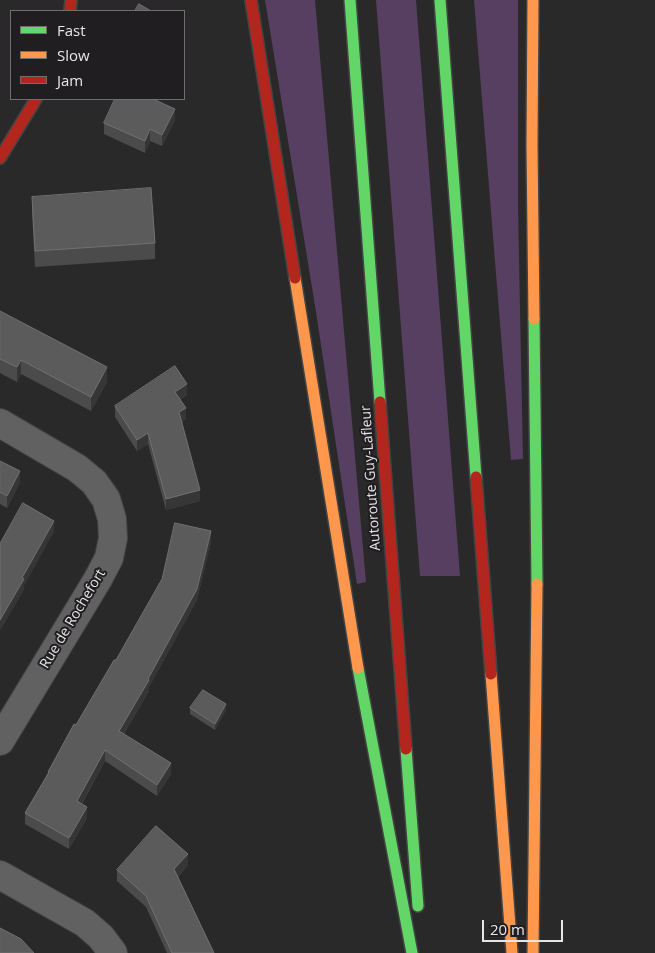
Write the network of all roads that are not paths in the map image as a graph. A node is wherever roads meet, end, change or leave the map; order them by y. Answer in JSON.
{"nodes":[{"id":1,"x":251,"y":0,"type":"edge"},
{"id":2,"x":350,"y":0,"type":"edge"},
{"id":3,"x":440,"y":0,"type":"edge"},
{"id":4,"x":533,"y":0,"type":"edge"},
{"id":5,"x":35,"y":100,"type":"edge"},
{"id":6,"x":0,"y":158,"type":"edge"},
{"id":7,"x":0,"y":423,"type":"edge"},
{"id":8,"x":0,"y":741,"type":"edge"},
{"id":9,"x":0,"y":875,"type":"edge"},
{"id":10,"x":419,"y":914,"type":"dead end"},
{"id":11,"x":420,"y":934,"type":"dead end"},
{"id":12,"x":113,"y":953,"type":"edge"},
{"id":13,"x":412,"y":953,"type":"edge"},
{"id":14,"x":422,"y":953,"type":"edge"},
{"id":15,"x":512,"y":953,"type":"edge"},
{"id":16,"x":533,"y":953,"type":"edge"}],
"edges":[{"from":1,"to":13,"type":"main road"},
{"from":2,"to":10,"type":"main road","name":"Autoroute Guy-Lafleur"},
{"from":3,"to":15,"type":"main road"},
{"from":4,"to":16,"type":"main road"},
{"from":5,"to":6,"type":"main road"},
{"from":7,"to":8,"type":"street","name":"Rue de Rochefort"},
{"from":9,"to":12,"type":"street"},
{"from":11,"to":14,"type":"main road"}]}
